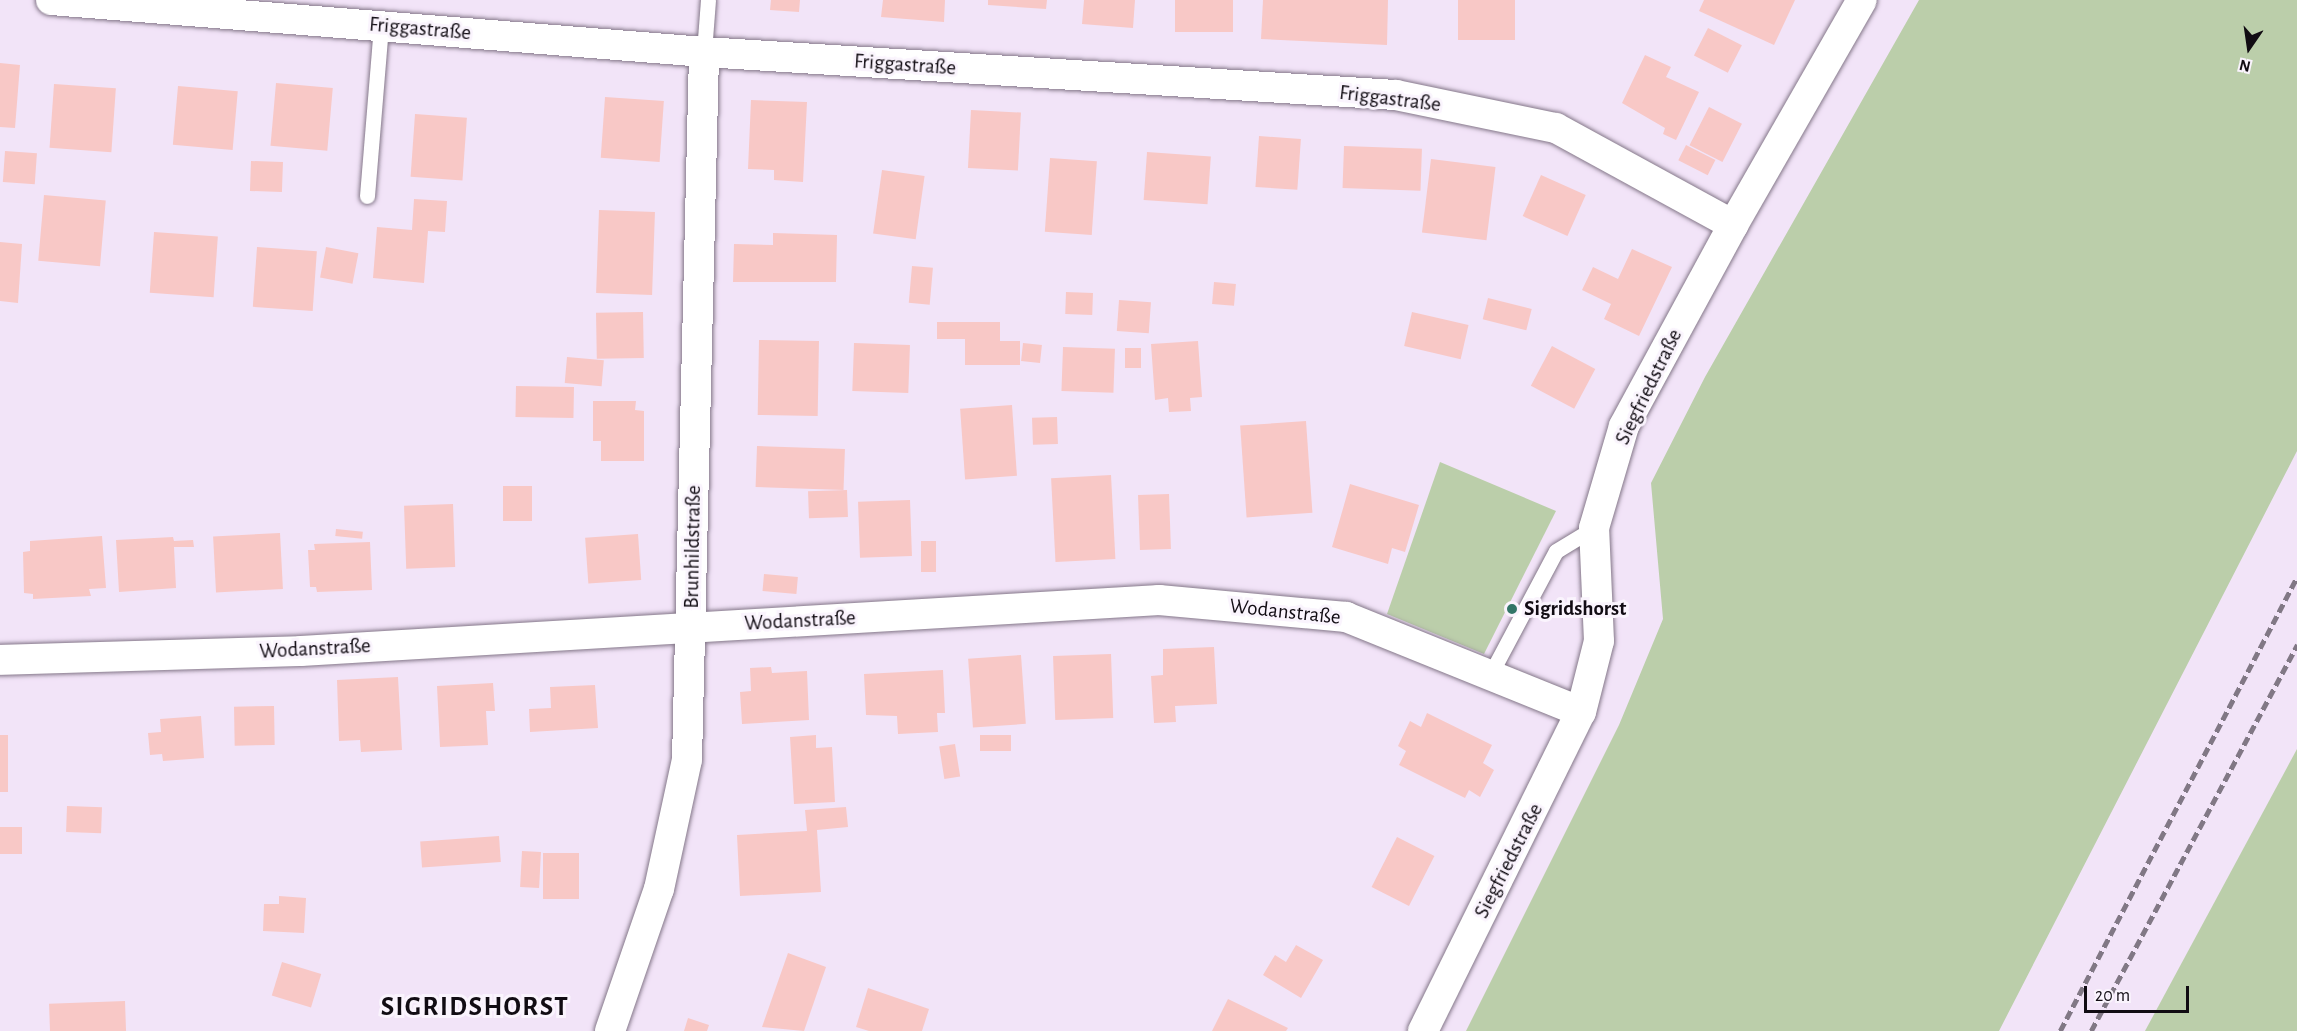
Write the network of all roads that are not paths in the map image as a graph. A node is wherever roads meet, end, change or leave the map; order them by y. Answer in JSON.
{"nodes":[{"id":1,"x":51,"y":0,"type":"edge"},
{"id":2,"x":708,"y":0,"type":"edge"},
{"id":3,"x":1863,"y":0,"type":"edge"},
{"id":4,"x":381,"y":26,"type":"junction"},
{"id":5,"x":704,"y":52,"type":"junction"},
{"id":6,"x":367,"y":196,"type":"dead end"},
{"id":7,"x":1732,"y":225,"type":"junction"},
{"id":8,"x":1594,"y":528,"type":"junction"},
{"id":9,"x":692,"y":627,"type":"junction"},
{"id":10,"x":0,"y":660,"type":"edge"},
{"id":11,"x":1490,"y":675,"type":"junction"},
{"id":12,"x":1581,"y":712,"type":"junction"},
{"id":13,"x":610,"y":1031,"type":"edge"},
{"id":14,"x":1423,"y":1031,"type":"edge"}],
"edges":[{"from":1,"to":4,"type":"street","name":"Friggastraße"},
{"from":2,"to":5,"type":"lane"},
{"from":3,"to":7,"type":"street","name":"Siegfriedstraße"},
{"from":4,"to":5,"type":"street","name":"Friggastraße"},
{"from":4,"to":6,"type":"lane"},
{"from":5,"to":7,"type":"street","name":"Friggastraße"},
{"from":5,"to":9,"type":"street","name":"Brunhildstraße"},
{"from":7,"to":8,"type":"street","name":"Siegfriedstraße"},
{"from":8,"to":11,"type":"lane"},
{"from":8,"to":12,"type":"street","name":"Siegfriedstraße"},
{"from":9,"to":10,"type":"street","name":"Wodanstraße"},
{"from":9,"to":11,"type":"street","name":"Wodanstraße"},
{"from":9,"to":13,"type":"street","name":"Brunhildstraße"},
{"from":11,"to":12,"type":"street","name":"Wodanstraße"},
{"from":12,"to":14,"type":"street","name":"Siegfriedstraße"}]}
